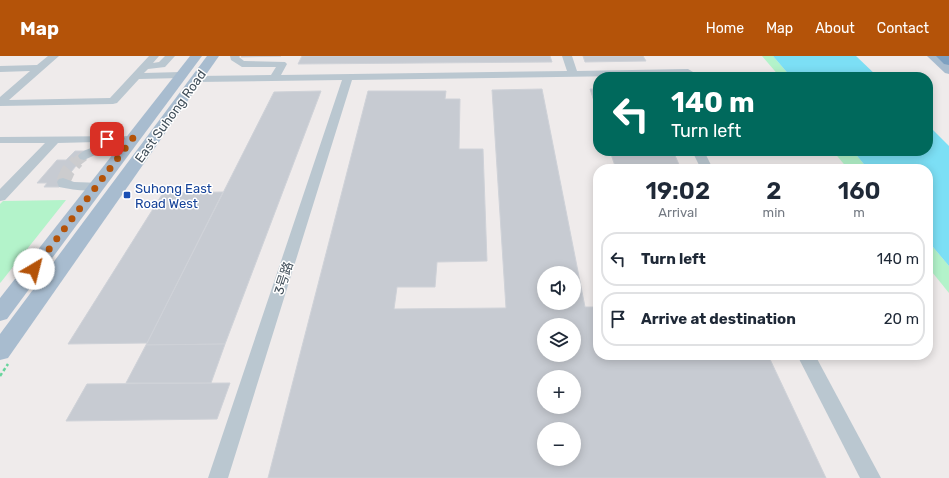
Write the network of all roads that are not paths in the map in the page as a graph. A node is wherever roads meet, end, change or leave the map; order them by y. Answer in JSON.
{"nodes":[{"id":1,"x":54,"y":56,"type":"edge"},
{"id":2,"x":154,"y":56,"type":"edge"},
{"id":3,"x":170,"y":56,"type":"edge"},
{"id":4,"x":196,"y":56,"type":"edge"},
{"id":5,"x":213,"y":56,"type":"edge"},
{"id":6,"x":235,"y":56,"type":"edge"},
{"id":7,"x":567,"y":56,"type":"edge"},
{"id":8,"x":933,"y":56,"type":"edge"},
{"id":9,"x":943,"y":56,"type":"edge"},
{"id":10,"x":949,"y":61,"type":"edge"},
{"id":11,"x":145,"y":66,"type":"junction"},
{"id":12,"x":40,"y":68,"type":"junction"},
{"id":13,"x":0,"y":69,"type":"edge"},
{"id":14,"x":949,"y":70,"type":"edge"},
{"id":15,"x":573,"y":74,"type":"junction"},
{"id":16,"x":593,"y":74,"type":"edge"},
{"id":17,"x":181,"y":75,"type":"junction"},
{"id":18,"x":136,"y":76,"type":"junction"},
{"id":19,"x":348,"y":77,"type":"junction"},
{"id":20,"x":197,"y":79,"type":"junction"},
{"id":21,"x":274,"y":79,"type":"junction"},
{"id":22,"x":0,"y":87,"type":"edge"},
{"id":23,"x":18,"y":87,"type":"junction"},
{"id":24,"x":0,"y":102,"type":"edge"},
{"id":25,"x":0,"y":140,"type":"edge"},
{"id":26,"x":55,"y":140,"type":"junction"},
{"id":27,"x":130,"y":143,"type":"junction"},
{"id":28,"x":84,"y":156,"type":"tunnel mouth"},
{"id":29,"x":63,"y":182,"type":"dead end"},
{"id":30,"x":97,"y":186,"type":"junction"},
{"id":31,"x":0,"y":197,"type":"edge"},
{"id":32,"x":0,"y":313,"type":"edge"},
{"id":33,"x":0,"y":317,"type":"edge"},
{"id":34,"x":21,"y":322,"type":"junction"},
{"id":35,"x":0,"y":326,"type":"edge"},
{"id":36,"x":0,"y":351,"type":"edge"},
{"id":37,"x":809,"y":360,"type":"edge"},
{"id":38,"x":218,"y":478,"type":"edge"},
{"id":39,"x":871,"y":478,"type":"edge"}],
"edges":[{"from":1,"to":12,"type":"lane"},
{"from":2,"to":11,"type":"lane"},
{"from":3,"to":11,"type":"lane"},
{"from":4,"to":17,"type":"main road","name":"East Suhong Road"},
{"from":5,"to":20,"type":"main road","name":"East Suhong Road"},
{"from":6,"to":21,"type":"lane"},
{"from":7,"to":15,"type":"lane"},
{"from":8,"to":14,"type":"main road"},
{"from":9,"to":10,"type":"highway"},
{"from":11,"to":18,"type":"lane"},
{"from":12,"to":13,"type":"lane"},
{"from":12,"to":23,"type":"lane"},
{"from":15,"to":16,"type":"lane"},
{"from":15,"to":19,"type":"lane"},
{"from":17,"to":18,"type":"lane"},
{"from":17,"to":27,"type":"main road","name":"East Suhong Road"},
{"from":18,"to":24,"type":"lane"},
{"from":19,"to":21,"type":"lane"},
{"from":19,"to":38,"type":"lane","name":"3号路"},
{"from":20,"to":21,"type":"lane"},
{"from":20,"to":34,"type":"main road","name":"East Suhong Road"},
{"from":22,"to":23,"type":"lane"},
{"from":23,"to":24,"type":"lane"},
{"from":25,"to":26,"type":"lane"},
{"from":26,"to":27,"type":"lane"},
{"from":26,"to":31,"type":"lane"},
{"from":27,"to":28,"type":"lane"},
{"from":27,"to":30,"type":"main road","name":"East Suhong Road"},
{"from":29,"to":30,"type":"lane"},
{"from":30,"to":32,"type":"main road","name":"East Suhong Road"},
{"from":33,"to":34,"type":"main road"},
{"from":34,"to":35,"type":"main road"},
{"from":34,"to":36,"type":"main road","name":"East Suhong Road"},
{"from":37,"to":39,"type":"lane"}]}
